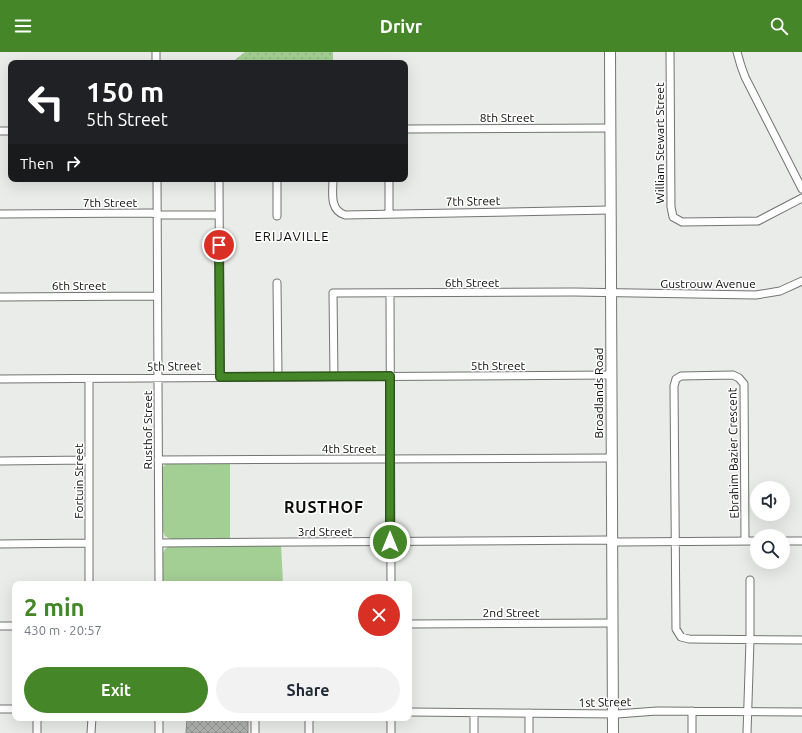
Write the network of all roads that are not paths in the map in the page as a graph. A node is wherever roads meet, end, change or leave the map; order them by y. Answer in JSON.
{"nodes":[{"id":1,"x":610,"y":52,"type":"edge"},
{"id":2,"x":670,"y":52,"type":"edge"},
{"id":3,"x":737,"y":52,"type":"edge"},
{"id":4,"x":610,"y":128,"type":"junction"},
{"id":5,"x":408,"y":129,"type":"edge"},
{"id":6,"x":157,"y":182,"type":"edge"},
{"id":7,"x":219,"y":182,"type":"edge"},
{"id":8,"x":277,"y":182,"type":"edge"},
{"id":9,"x":333,"y":182,"type":"edge"},
{"id":10,"x":389,"y":182,"type":"edge"},
{"id":11,"x":802,"y":189,"type":"edge"},
{"id":12,"x":802,"y":198,"type":"edge"},
{"id":13,"x":610,"y":210,"type":"junction"},
{"id":14,"x":0,"y":214,"type":"edge"},
{"id":15,"x":157,"y":214,"type":"junction"},
{"id":16,"x":389,"y":214,"type":"junction"},
{"id":17,"x":219,"y":215,"type":"junction"},
{"id":18,"x":278,"y":216,"type":"dead end"},
{"id":19,"x":802,"y":281,"type":"edge"},
{"id":20,"x":277,"y":283,"type":"dead end"},
{"id":21,"x":390,"y":293,"type":"junction"},
{"id":22,"x":611,"y":293,"type":"junction"},
{"id":23,"x":157,"y":296,"type":"junction"},
{"id":24,"x":0,"y":297,"type":"edge"},
{"id":25,"x":611,"y":375,"type":"junction"},
{"id":26,"x":278,"y":376,"type":"junction"},
{"id":27,"x":390,"y":376,"type":"junction"},
{"id":28,"x":158,"y":377,"type":"junction"},
{"id":29,"x":220,"y":377,"type":"junction"},
{"id":30,"x":334,"y":377,"type":"junction"},
{"id":31,"x":0,"y":379,"type":"edge"},
{"id":32,"x":89,"y":379,"type":"junction"},
{"id":33,"x":611,"y":458,"type":"junction"},
{"id":34,"x":390,"y":459,"type":"junction"},
{"id":35,"x":88,"y":460,"type":"junction"},
{"id":36,"x":158,"y":460,"type":"junction"},
{"id":37,"x":0,"y":461,"type":"edge"},
{"id":38,"x":612,"y":541,"type":"junction"},
{"id":39,"x":675,"y":541,"type":"junction"},
{"id":40,"x":745,"y":541,"type":"junction"},
{"id":41,"x":750,"y":541,"type":"edge"},
{"id":42,"x":790,"y":541,"type":"edge"},
{"id":43,"x":802,"y":541,"type":"edge"},
{"id":44,"x":390,"y":542,"type":"junction"},
{"id":45,"x":89,"y":543,"type":"junction"},
{"id":46,"x":159,"y":543,"type":"junction"},
{"id":47,"x":0,"y":544,"type":"edge"},
{"id":48,"x":750,"y":580,"type":"dead end"},
{"id":49,"x":89,"y":581,"type":"edge"},
{"id":50,"x":159,"y":581,"type":"edge"},
{"id":51,"x":390,"y":581,"type":"edge"},
{"id":52,"x":613,"y":623,"type":"junction"},
{"id":53,"x":412,"y":624,"type":"edge"},
{"id":54,"x":0,"y":626,"type":"edge"},
{"id":55,"x":12,"y":626,"type":"edge"},
{"id":56,"x":750,"y":640,"type":"junction"},
{"id":57,"x":802,"y":640,"type":"edge"},
{"id":58,"x":0,"y":709,"type":"edge"},
{"id":59,"x":12,"y":709,"type":"edge"},
{"id":60,"x":692,"y":711,"type":"junction"},
{"id":61,"x":412,"y":712,"type":"edge"},
{"id":62,"x":748,"y":712,"type":"junction"},
{"id":63,"x":802,"y":712,"type":"edge"},
{"id":64,"x":474,"y":713,"type":"junction"},
{"id":65,"x":529,"y":713,"type":"junction"},
{"id":66,"x":613,"y":714,"type":"junction"},
{"id":67,"x":37,"y":721,"type":"edge"},
{"id":68,"x":92,"y":721,"type":"edge"},
{"id":69,"x":159,"y":721,"type":"edge"},
{"id":70,"x":255,"y":721,"type":"edge"},
{"id":71,"x":309,"y":721,"type":"edge"},
{"id":72,"x":391,"y":721,"type":"edge"},
{"id":73,"x":36,"y":733,"type":"edge"},
{"id":74,"x":92,"y":733,"type":"edge"},
{"id":75,"x":159,"y":733,"type":"edge"},
{"id":76,"x":255,"y":733,"type":"edge"},
{"id":77,"x":309,"y":733,"type":"edge"},
{"id":78,"x":391,"y":733,"type":"edge"},
{"id":79,"x":474,"y":733,"type":"edge"},
{"id":80,"x":529,"y":733,"type":"edge"},
{"id":81,"x":613,"y":733,"type":"edge"},
{"id":82,"x":692,"y":733,"type":"edge"},
{"id":83,"x":747,"y":733,"type":"edge"}],
"edges":[{"from":1,"to":4,"type":"main road","name":"Broadlands Road"},
{"from":2,"to":12,"type":"street","name":"William Stewart Street"},
{"from":3,"to":11,"type":"street"},
{"from":4,"to":5,"type":"street","name":"8th Street"},
{"from":4,"to":13,"type":"main road","name":"Broadlands Road"},
{"from":6,"to":15,"type":"street","name":"Rusthof Street"},
{"from":7,"to":17,"type":"street"},
{"from":8,"to":18,"type":"street"},
{"from":9,"to":16,"type":"street","name":"7th Street"},
{"from":10,"to":16,"type":"street"},
{"from":13,"to":16,"type":"street","name":"7th Street"},
{"from":13,"to":22,"type":"main road","name":"Broadlands Road"},
{"from":14,"to":15,"type":"street","name":"7th Street"},
{"from":15,"to":17,"type":"street","name":"7th Street"},
{"from":15,"to":23,"type":"street","name":"Rusthof Street"},
{"from":17,"to":29,"type":"street"},
{"from":19,"to":22,"type":"street","name":"Gustrouw Avenue"},
{"from":20,"to":26,"type":"street"},
{"from":21,"to":22,"type":"street","name":"6th Street"},
{"from":21,"to":27,"type":"street"},
{"from":21,"to":30,"type":"street","name":"6th Street"},
{"from":22,"to":25,"type":"main road","name":"Broadlands Road"},
{"from":23,"to":24,"type":"street","name":"6th Street"},
{"from":23,"to":28,"type":"street","name":"Rusthof Street"},
{"from":25,"to":27,"type":"street","name":"5th Street"},
{"from":25,"to":33,"type":"main road","name":"Broadlands Road"},
{"from":26,"to":29,"type":"street","name":"5th Street"},
{"from":26,"to":30,"type":"street","name":"5th Street"},
{"from":27,"to":30,"type":"street","name":"5th Street"},
{"from":27,"to":34,"type":"street"},
{"from":28,"to":29,"type":"street","name":"5th Street"},
{"from":28,"to":32,"type":"street","name":"5th Street"},
{"from":28,"to":36,"type":"street","name":"Rusthof Street"},
{"from":31,"to":32,"type":"street","name":"5th Street"},
{"from":32,"to":35,"type":"street","name":"Fortuin Street"},
{"from":33,"to":34,"type":"street","name":"4th Street"},
{"from":33,"to":38,"type":"main road","name":"Broadlands Road"},
{"from":34,"to":36,"type":"street","name":"4th Street"},
{"from":34,"to":44,"type":"street"},
{"from":35,"to":37,"type":"street"},
{"from":35,"to":45,"type":"street","name":"Fortuin Street"},
{"from":36,"to":46,"type":"street","name":"Rusthof Street"},
{"from":38,"to":39,"type":"street","name":"3rd Street"},
{"from":38,"to":44,"type":"street","name":"3rd Street"},
{"from":38,"to":52,"type":"main road","name":"Broadlands Road"},
{"from":39,"to":40,"type":"street","name":"3rd Street"},
{"from":39,"to":40,"type":"street","name":"Ebrahim Bazier Crescent"},
{"from":39,"to":56,"type":"street","name":"Ebrahim Bazier Crescent"},
{"from":40,"to":41,"type":"street","name":"3rd Street"},
{"from":42,"to":43,"type":"street"},
{"from":44,"to":46,"type":"street","name":"3rd Street"},
{"from":44,"to":51,"type":"street"},
{"from":45,"to":47,"type":"street"},
{"from":45,"to":49,"type":"street","name":"Fortuin Street"},
{"from":46,"to":50,"type":"street","name":"Rusthof Street"},
{"from":48,"to":56,"type":"street"},
{"from":52,"to":53,"type":"street","name":"2nd Street"},
{"from":52,"to":66,"type":"main road","name":"Broadlands Road"},
{"from":54,"to":55,"type":"street"},
{"from":56,"to":57,"type":"street"},
{"from":56,"to":62,"type":"street"},
{"from":58,"to":59,"type":"street"},
{"from":60,"to":62,"type":"street","name":"1st Street"},
{"from":60,"to":66,"type":"street","name":"1st Street"},
{"from":60,"to":82,"type":"street"},
{"from":61,"to":64,"type":"street","name":"1st Street"},
{"from":62,"to":63,"type":"street","name":"1st Street"},
{"from":62,"to":83,"type":"street"},
{"from":64,"to":65,"type":"street","name":"1st Street"},
{"from":64,"to":79,"type":"street"},
{"from":65,"to":66,"type":"street","name":"1st Street"},
{"from":65,"to":80,"type":"street"},
{"from":66,"to":81,"type":"main road","name":"Broadlands Road"},
{"from":67,"to":73,"type":"street"},
{"from":68,"to":74,"type":"street"},
{"from":69,"to":75,"type":"street"},
{"from":70,"to":76,"type":"street"},
{"from":71,"to":77,"type":"street"},
{"from":72,"to":78,"type":"street"}]}
